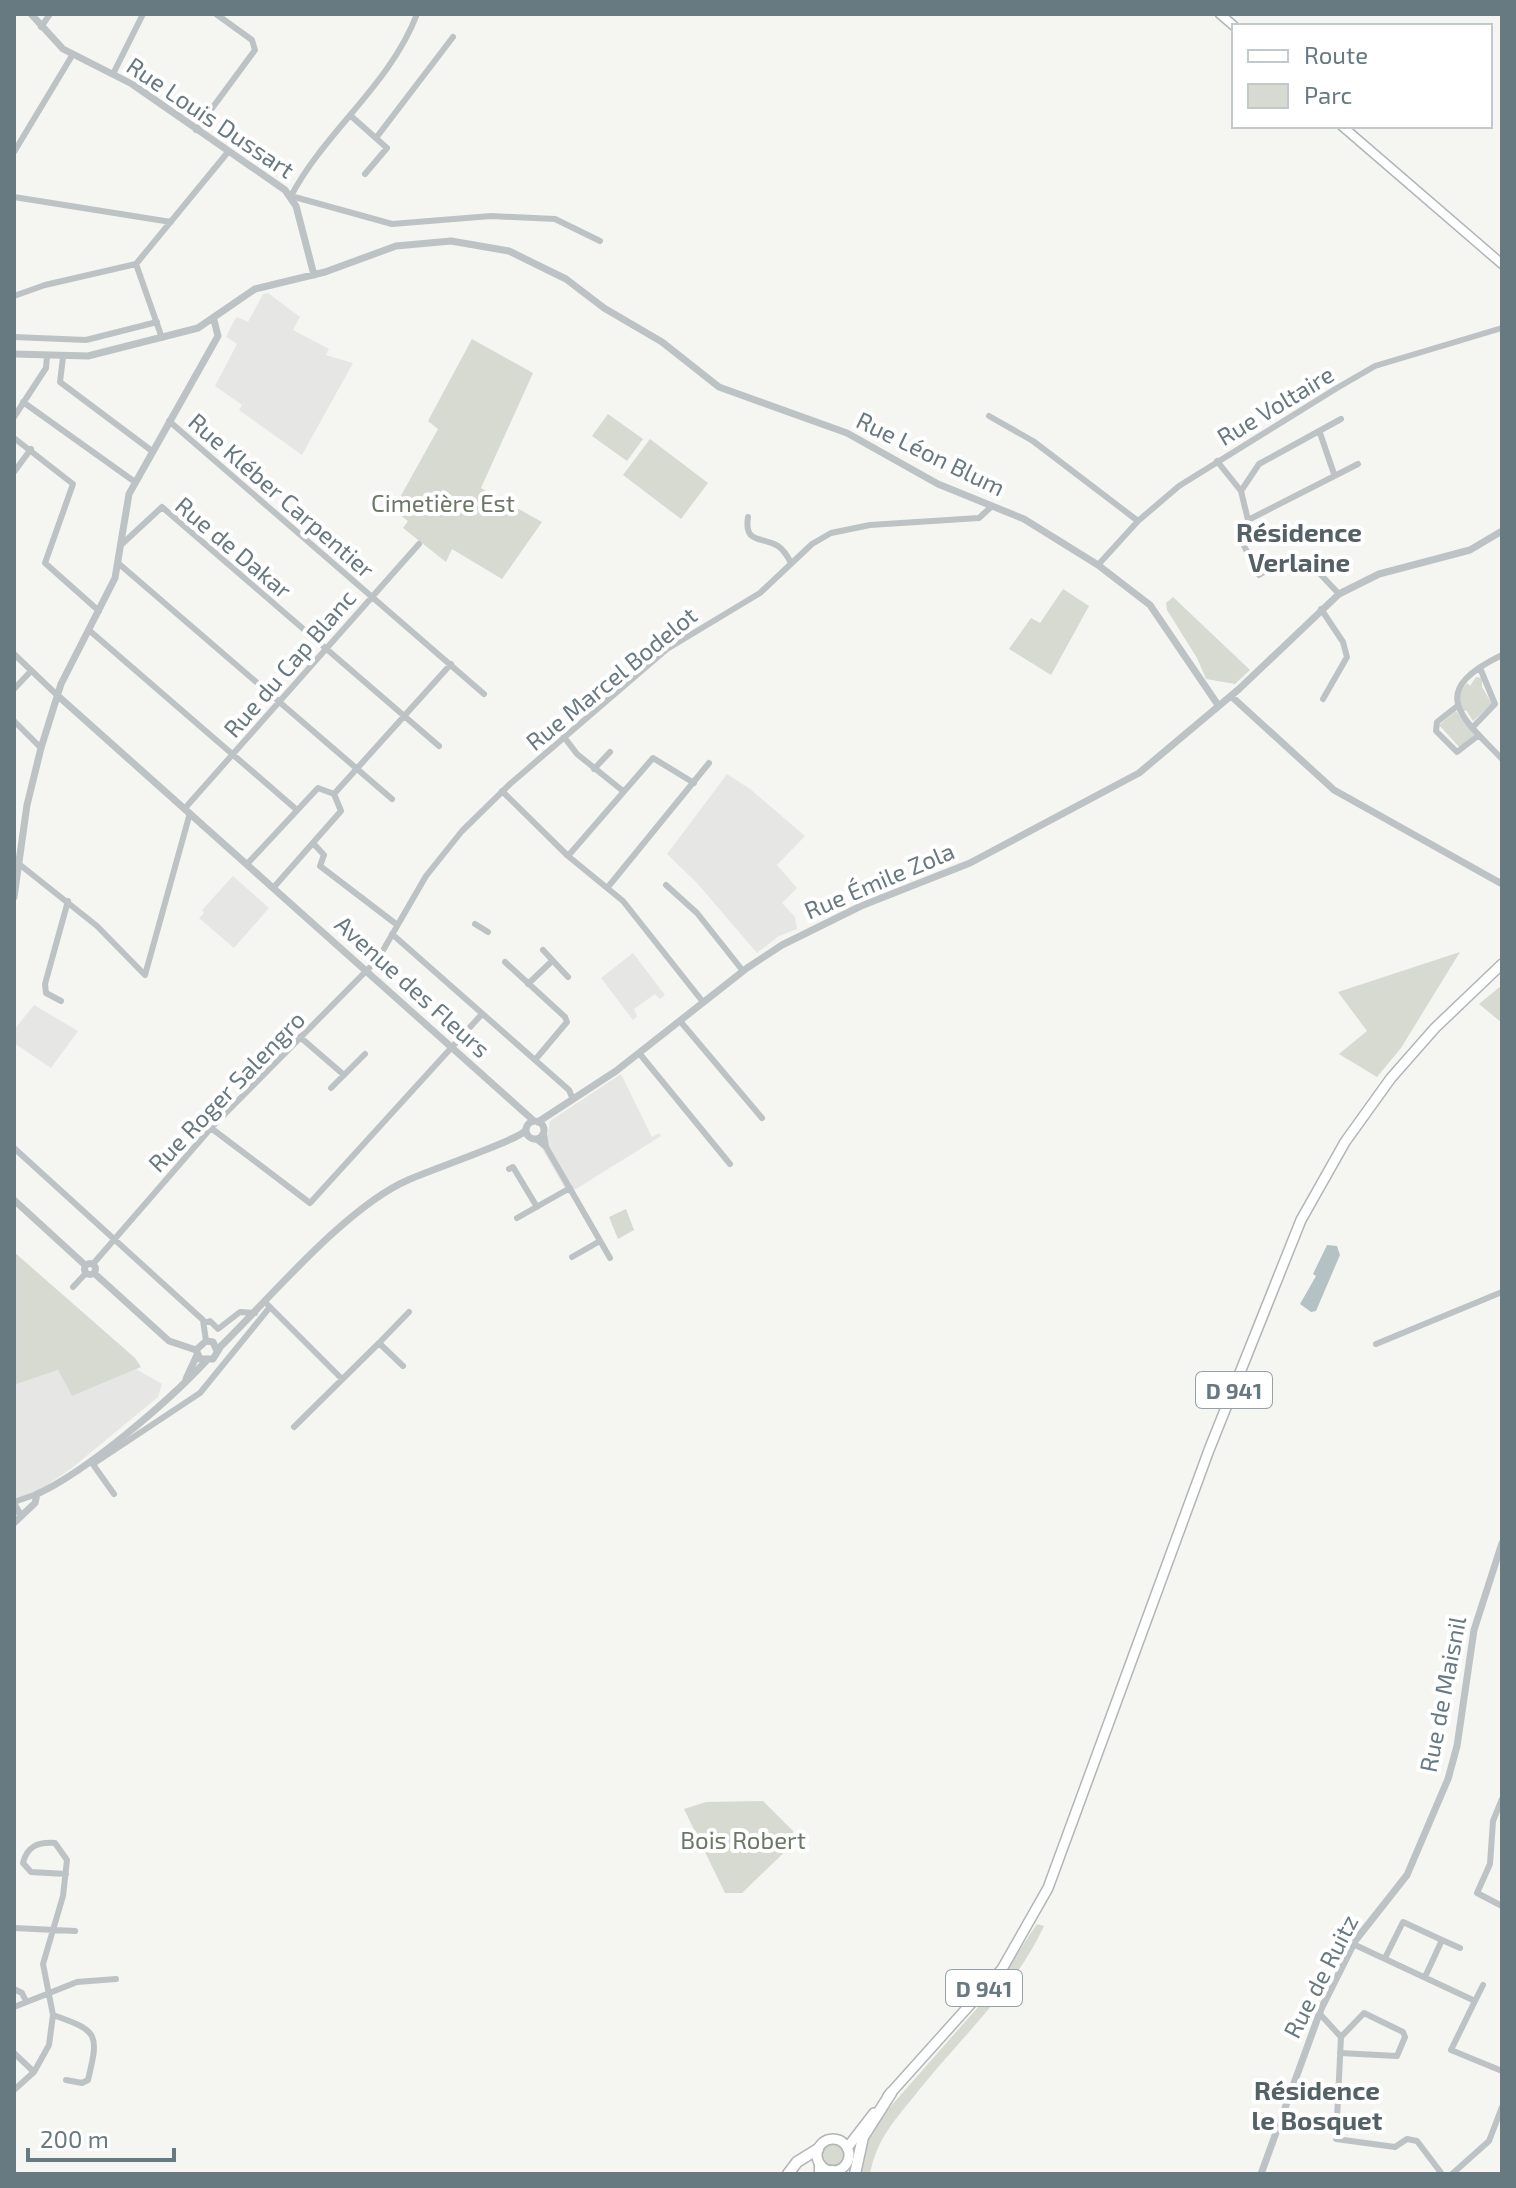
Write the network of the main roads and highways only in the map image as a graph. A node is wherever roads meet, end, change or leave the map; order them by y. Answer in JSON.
{"nodes":[{"id":1,"x":1344,"y":128,"type":"edge"},
{"id":2,"x":1500,"y":258,"type":"edge"},
{"id":3,"x":1502,"y":964,"type":"edge"},
{"id":4,"x":891,"y":2093,"type":"junction"},
{"id":5,"x":837,"y":2140,"type":"junction"},
{"id":6,"x":847,"y":2148,"type":"junction"},
{"id":7,"x":818,"y":2149,"type":"junction"},
{"id":8,"x":820,"y":2170,"type":"edge"},
{"id":9,"x":831,"y":2172,"type":"edge"},
{"id":10,"x":788,"y":2174,"type":"edge"},
{"id":11,"x":855,"y":2174,"type":"edge"}],
"edges":[{"from":1,"to":2,"type":"main road"},
{"from":3,"to":4,"type":"main road","number":"D 941"},
{"from":4,"to":5,"type":"main road","number":"D 941"},
{"from":4,"to":6,"type":"main road","number":"D 941"},
{"from":4,"to":11,"type":"highway"},
{"from":5,"to":6,"type":"main road"},
{"from":5,"to":7,"type":"main road"},
{"from":6,"to":9,"type":"main road"},
{"from":7,"to":8,"type":"main road"},
{"from":7,"to":10,"type":"highway"},
{"from":8,"to":9,"type":"main road"}]}
